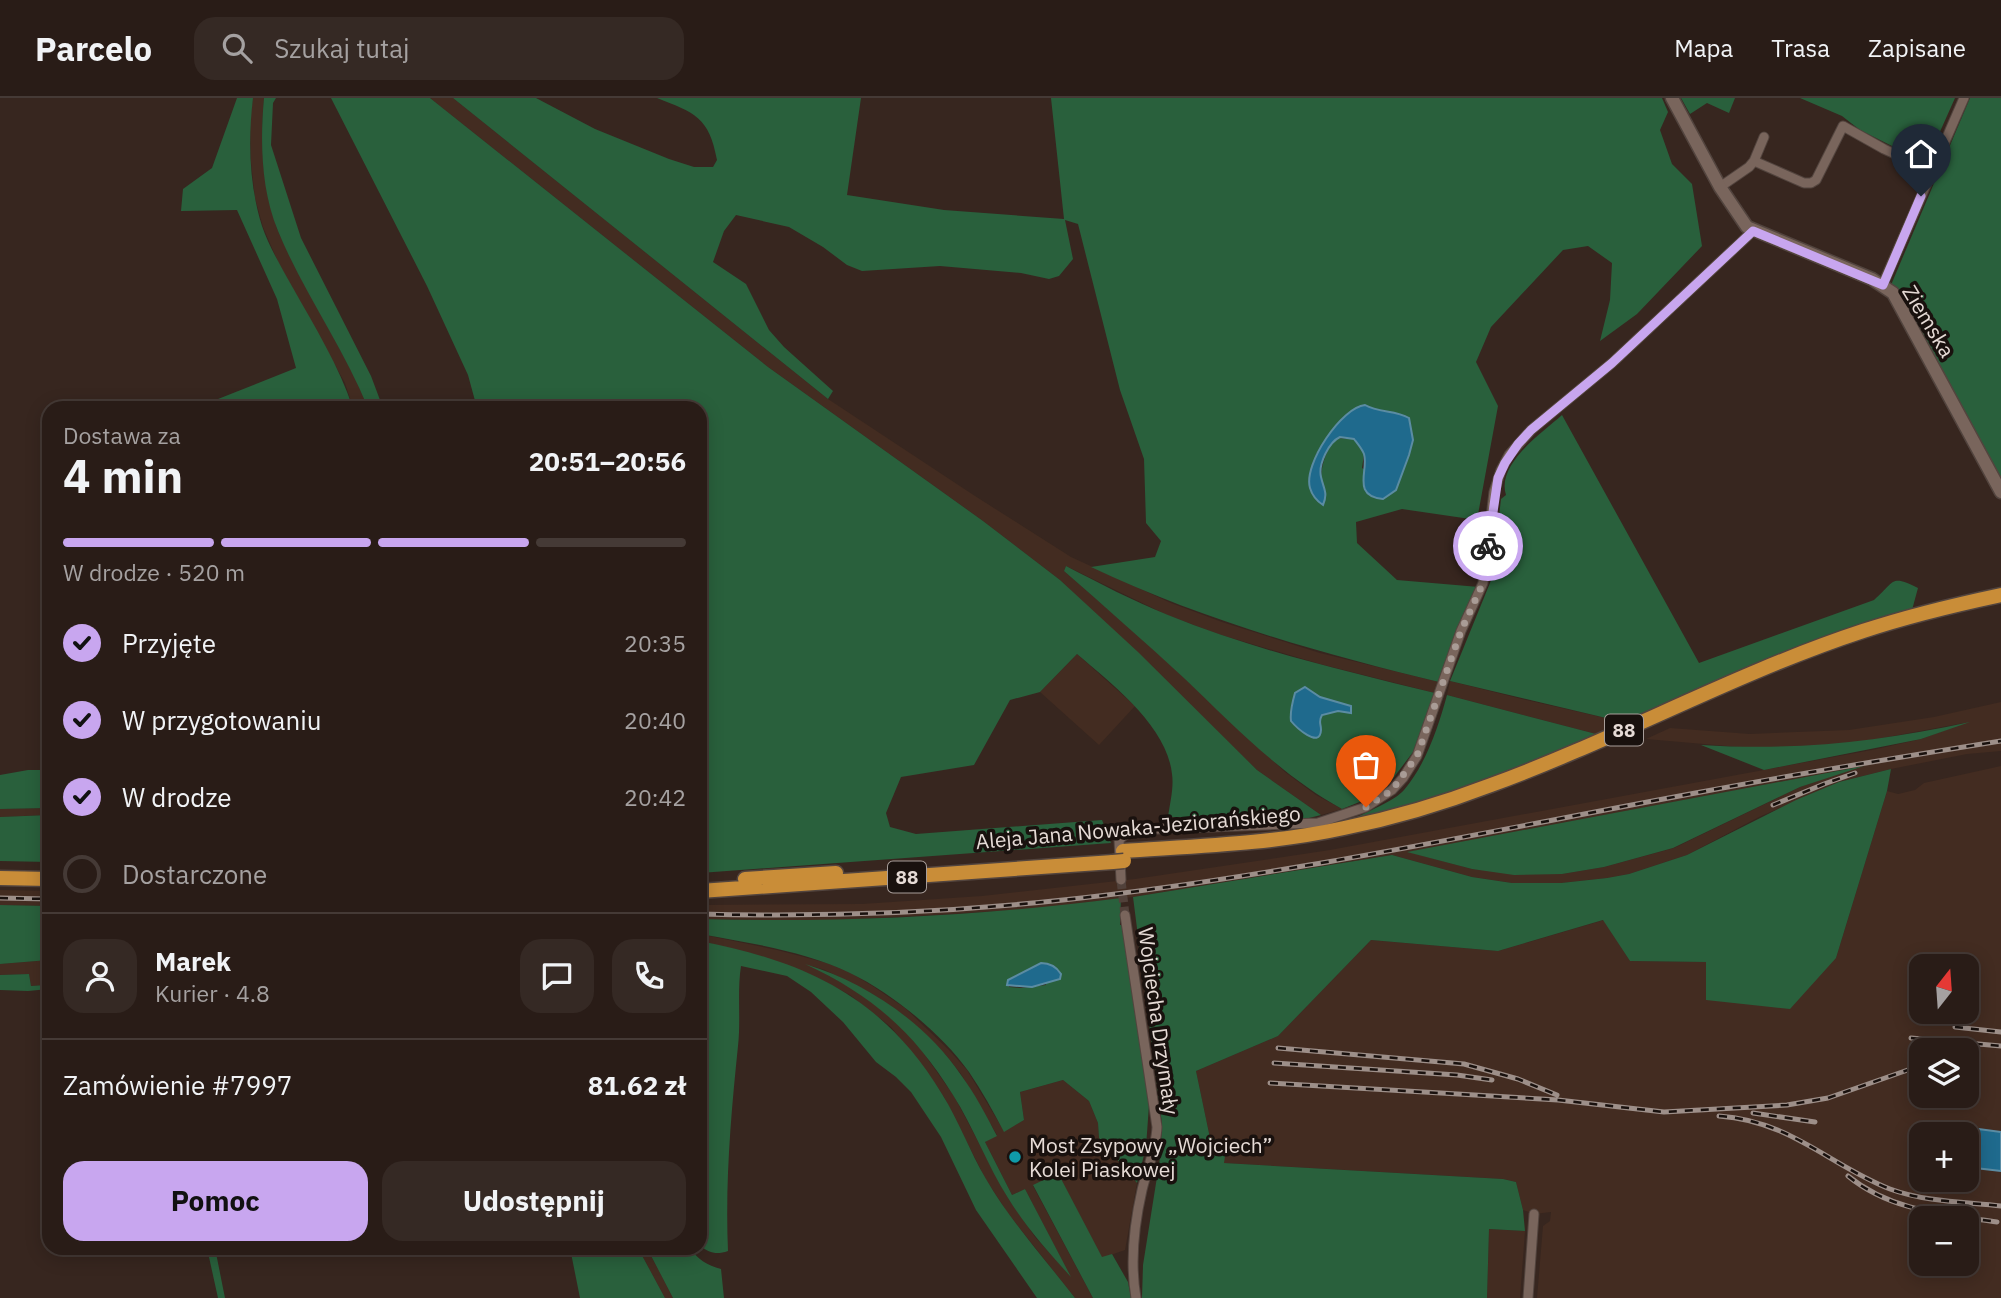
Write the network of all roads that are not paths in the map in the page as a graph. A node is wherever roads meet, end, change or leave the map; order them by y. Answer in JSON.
{"nodes":[{"id":1,"x":1672,"y":98,"type":"edge"},
{"id":2,"x":1964,"y":98,"type":"edge"},
{"id":3,"x":1764,"y":137,"type":"dead end"},
{"id":4,"x":1754,"y":161,"type":"junction"},
{"id":5,"x":1932,"y":172,"type":"junction"},
{"id":6,"x":1720,"y":187,"type":"junction"},
{"id":7,"x":1753,"y":231,"type":"junction"},
{"id":8,"x":1883,"y":285,"type":"junction"},
{"id":9,"x":2001,"y":492,"type":"edge"},
{"id":10,"x":2001,"y":595,"type":"edge"},
{"id":11,"x":2001,"y":605,"type":"edge"},
{"id":12,"x":1118,"y":856,"type":"junction"},
{"id":13,"x":0,"y":869,"type":"edge"},
{"id":14,"x":42,"y":870,"type":"edge"},
{"id":15,"x":0,"y":878,"type":"edge"},
{"id":16,"x":42,"y":879,"type":"edge"},
{"id":17,"x":1121,"y":880,"type":"tunnel mouth"},
{"id":18,"x":707,"y":882,"type":"edge"},
{"id":19,"x":707,"y":890,"type":"edge"},
{"id":20,"x":1125,"y":915,"type":"tunnel mouth"},
{"id":21,"x":1534,"y":1214,"type":"dead end"},
{"id":22,"x":1136,"y":1298,"type":"edge"},
{"id":23,"x":1528,"y":1298,"type":"edge"}],
"edges":[{"from":1,"to":6,"type":"street","name":"Ziemska"},
{"from":2,"to":5,"type":"street"},
{"from":3,"to":4,"type":"street"},
{"from":4,"to":5,"type":"street"},
{"from":4,"to":6,"type":"street"},
{"from":5,"to":8,"type":"street"},
{"from":6,"to":7,"type":"street","name":"Ziemska"},
{"from":7,"to":8,"type":"street","name":"Ziemska"},
{"from":7,"to":17,"type":"street"},
{"from":8,"to":9,"type":"street","name":"Ziemska"},
{"from":10,"to":12,"type":"main road","name":"Aleja Jana Nowaka-Jeziorańskiego","number":"88"},
{"from":11,"to":12,"type":"main road","name":"Aleja Jana Nowaka-Jeziorańskiego","number":"88"},
{"from":12,"to":18,"type":"main road","name":"Aleja Jana Nowaka-Jeziorańskiego","number":"88"},
{"from":12,"to":19,"type":"main road","name":"Aleja Jana Nowaka-Jeziorańskiego","number":"88"},
{"from":13,"to":14,"type":"main road"},
{"from":15,"to":16,"type":"main road"},
{"from":20,"to":22,"type":"street","name":"Wojciecha Drzymały"},
{"from":21,"to":23,"type":"street"}]}
